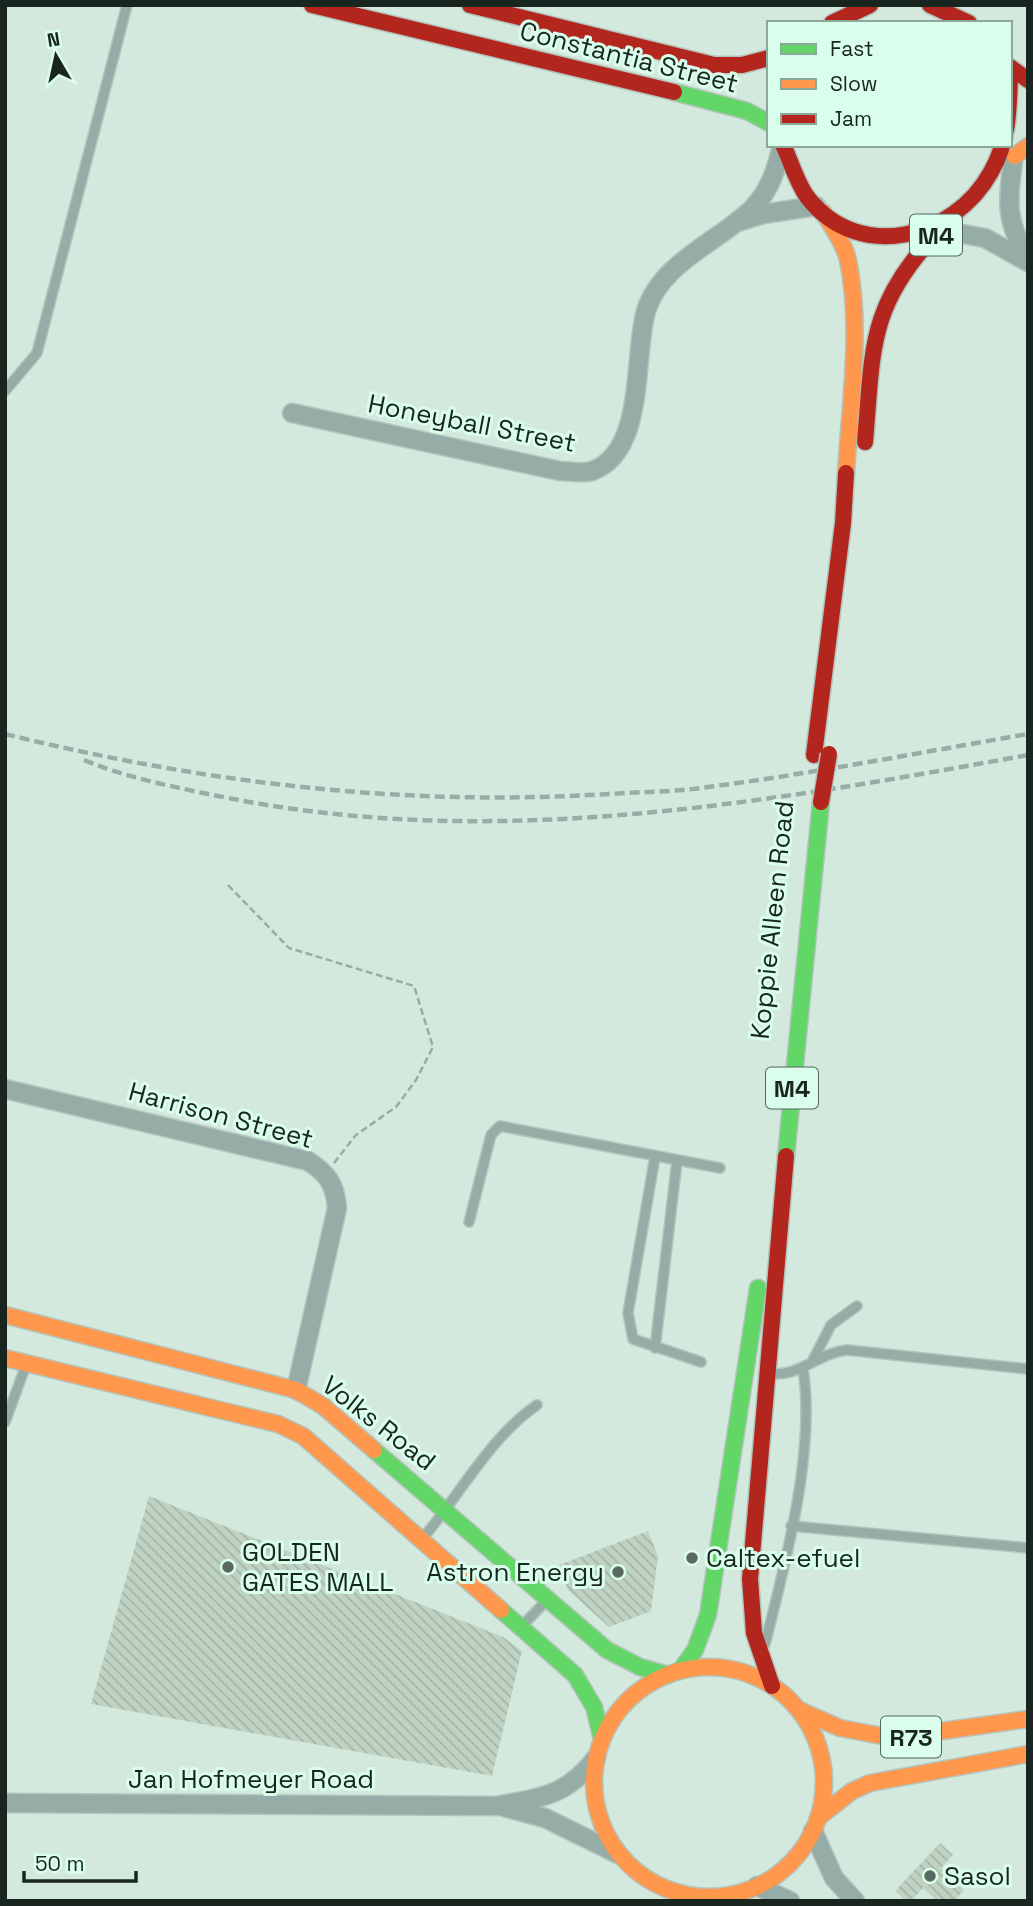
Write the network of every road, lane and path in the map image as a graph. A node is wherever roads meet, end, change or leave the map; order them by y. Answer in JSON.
{"nodes":[{"id":1,"x":127,"y":5,"type":"edge"},
{"id":2,"x":312,"y":5,"type":"edge"},
{"id":3,"x":470,"y":5,"type":"edge"},
{"id":4,"x":870,"y":5,"type":"edge"},
{"id":5,"x":930,"y":5,"type":"edge"},
{"id":6,"x":954,"y":5,"type":"edge"},
{"id":7,"x":852,"y":9,"type":"edge"},
{"id":8,"x":373,"y":13,"type":"edge"},
{"id":9,"x":835,"y":21,"type":"edge"},
{"id":10,"x":965,"y":21,"type":"edge"},
{"id":11,"x":967,"y":21,"type":"edge"},
{"id":12,"x":592,"y":54,"type":"junction"},
{"id":13,"x":767,"y":59,"type":"edge"},
{"id":14,"x":1012,"y":68,"type":"edge"},
{"id":15,"x":1028,"y":80,"type":"edge"},
{"id":16,"x":1012,"y":81,"type":"edge"},
{"id":17,"x":767,"y":122,"type":"edge"},
{"id":18,"x":781,"y":147,"type":"edge"},
{"id":19,"x":783,"y":147,"type":"edge"},
{"id":20,"x":1018,"y":155,"type":"edge"},
{"id":21,"x":820,"y":209,"type":"junction"},
{"id":22,"x":735,"y":224,"type":"junction"},
{"id":23,"x":941,"y":233,"type":"junction"},
{"id":24,"x":1028,"y":260,"type":"edge"},
{"id":25,"x":5,"y":391,"type":"edge"},
{"id":26,"x":292,"y":413,"type":"dead end"},
{"id":27,"x":821,"y":754,"type":"junction"},
{"id":28,"x":815,"y":802,"type":"junction"},
{"id":29,"x":228,"y":885,"type":"dead end"},
{"id":30,"x":5,"y":1089,"type":"edge"},
{"id":31,"x":655,"y":1157,"type":"junction"},
{"id":32,"x":677,"y":1161,"type":"junction"},
{"id":33,"x":720,"y":1168,"type":"dead end"},
{"id":34,"x":326,"y":1173,"type":"junction"},
{"id":35,"x":469,"y":1222,"type":"dead end"},
{"id":36,"x":857,"y":1306,"type":"dead end"},
{"id":37,"x":5,"y":1315,"type":"edge"},
{"id":38,"x":655,"y":1348,"type":"junction"},
{"id":39,"x":5,"y":1358,"type":"edge"},
{"id":40,"x":813,"y":1360,"type":"junction"},
{"id":41,"x":701,"y":1362,"type":"dead end"},
{"id":42,"x":27,"y":1363,"type":"junction"},
{"id":43,"x":744,"y":1369,"type":"junction"},
{"id":44,"x":803,"y":1369,"type":"junction"},
{"id":45,"x":1028,"y":1369,"type":"edge"},
{"id":46,"x":769,"y":1374,"type":"junction"},
{"id":47,"x":292,"y":1389,"type":"junction"},
{"id":48,"x":537,"y":1405,"type":"dead end"},
{"id":49,"x":323,"y":1406,"type":"junction"},
{"id":50,"x":5,"y":1422,"type":"edge"},
{"id":51,"x":278,"y":1424,"type":"junction"},
{"id":52,"x":303,"y":1436,"type":"junction"},
{"id":53,"x":447,"y":1510,"type":"junction"},
{"id":54,"x":791,"y":1526,"type":"junction"},
{"id":55,"x":421,"y":1540,"type":"junction"},
{"id":56,"x":1028,"y":1548,"type":"edge"},
{"id":57,"x":550,"y":1598,"type":"junction"},
{"id":58,"x":521,"y":1628,"type":"junction"},
{"id":59,"x":762,"y":1656,"type":"junction"},
{"id":60,"x":674,"y":1673,"type":"junction"},
{"id":61,"x":772,"y":1686,"type":"junction"},
{"id":62,"x":799,"y":1710,"type":"junction"},
{"id":63,"x":1028,"y":1719,"type":"edge"},
{"id":64,"x":840,"y":1728,"type":"junction"},
{"id":65,"x":602,"y":1739,"type":"junction"},
{"id":66,"x":932,"y":1749,"type":"dead end"},
{"id":67,"x":1028,"y":1754,"type":"edge"},
{"id":68,"x":596,"y":1758,"type":"junction"},
{"id":69,"x":5,"y":1803,"type":"edge"},
{"id":70,"x":497,"y":1806,"type":"junction"},
{"id":71,"x":816,"y":1824,"type":"junction"},
{"id":72,"x":624,"y":1860,"type":"junction"},
{"id":73,"x":639,"y":1889,"type":"dead end"},
{"id":74,"x":750,"y":1892,"type":"edge"},
{"id":75,"x":790,"y":1901,"type":"edge"},
{"id":76,"x":855,"y":1901,"type":"edge"}],
"edges":[{"from":1,"to":25,"type":"lane"},
{"from":2,"to":8,"type":"main road","name":"Constantia Street"},
{"from":3,"to":12,"type":"main road","name":"Constantia Street"},
{"from":4,"to":7,"type":"main road"},
{"from":5,"to":10,"type":"main road"},
{"from":6,"to":11,"type":"main road"},
{"from":7,"to":9,"type":"main road"},
{"from":8,"to":12,"type":"main road","name":"Constantia Street"},
{"from":12,"to":13,"type":"main road","name":"Constantia Street"},
{"from":12,"to":17,"type":"main road","name":"Constantia Street"},
{"from":14,"to":15,"type":"main road"},
{"from":16,"to":20,"type":"main road","number":"M4"},
{"from":18,"to":22,"type":"street","name":"Honeyball Street"},
{"from":19,"to":21,"type":"main road","number":"M4"},
{"from":20,"to":23,"type":"main road","number":"M4"},
{"from":20,"to":24,"type":"street"},
{"from":21,"to":22,"type":"street","name":"Honeyball Street"},
{"from":21,"to":23,"type":"main road","number":"M4"},
{"from":21,"to":27,"type":"main road","name":"Koppie Alleen Road","number":"M4"},
{"from":22,"to":26,"type":"street","name":"Honeyball Street"},
{"from":23,"to":24,"type":"street"},
{"from":23,"to":27,"type":"main road","name":"Koppie Alleen Road","number":"M4"},
{"from":27,"to":28,"type":"main road","name":"Koppie Alleen Road","number":"M4"},
{"from":28,"to":43,"type":"main road","name":"Koppie Alleen Road","number":"M4"},
{"from":28,"to":46,"type":"main road","name":"Koppie Alleen Road","number":"M4"},
{"from":29,"to":34,"type":"path"},
{"from":30,"to":34,"type":"street","name":"Harrison Street"},
{"from":31,"to":32,"type":"lane"},
{"from":31,"to":35,"type":"lane"},
{"from":31,"to":38,"type":"lane"},
{"from":32,"to":33,"type":"lane"},
{"from":32,"to":38,"type":"lane"},
{"from":34,"to":47,"type":"street","name":"Harrison Street"},
{"from":36,"to":40,"type":"lane"},
{"from":37,"to":47,"type":"main road","name":"Volks Road"},
{"from":38,"to":41,"type":"lane"},
{"from":39,"to":42,"type":"main road"},
{"from":40,"to":44,"type":"lane"},
{"from":40,"to":45,"type":"lane"},
{"from":42,"to":50,"type":"lane"},
{"from":42,"to":51,"type":"main road"},
{"from":43,"to":46,"type":"lane"},
{"from":43,"to":60,"type":"main road","name":"Koppie Alleen Road","number":"M4"},
{"from":44,"to":46,"type":"lane"},
{"from":44,"to":54,"type":"lane"},
{"from":46,"to":59,"type":"main road","name":"Koppie Alleen Road","number":"M4"},
{"from":47,"to":49,"type":"main road","name":"Volks Road"},
{"from":47,"to":51,"type":"main road"},
{"from":48,"to":53,"type":"lane"},
{"from":49,"to":52,"type":"main road"},
{"from":49,"to":53,"type":"main road","name":"Volks Road"},
{"from":51,"to":52,"type":"main road"},
{"from":52,"to":55,"type":"main road"},
{"from":53,"to":55,"type":"lane"},
{"from":53,"to":57,"type":"main road","name":"Volks Road"},
{"from":54,"to":56,"type":"lane"},
{"from":54,"to":59,"type":"lane"},
{"from":55,"to":58,"type":"main road"},
{"from":57,"to":58,"type":"lane"},
{"from":57,"to":60,"type":"main road","name":"Volks Road"},
{"from":58,"to":65,"type":"main road"},
{"from":59,"to":61,"type":"main road","name":"Koppie Alleen Road","number":"M4"},
{"from":60,"to":61,"type":"main road","number":"M4"},
{"from":60,"to":65,"type":"main road","number":"M4"},
{"from":61,"to":62,"type":"main road","number":"M4"},
{"from":62,"to":64,"type":"main road","number":"R73"},
{"from":62,"to":71,"type":"main road","number":"M4"},
{"from":63,"to":64,"type":"main road","number":"R73"},
{"from":64,"to":66,"type":"main road"},
{"from":65,"to":68,"type":"main road","number":"M4"},
{"from":67,"to":71,"type":"main road","number":"R73"},
{"from":68,"to":70,"type":"street","name":"Jan Hofmeyer Road"},
{"from":68,"to":72,"type":"main road","number":"M4"},
{"from":69,"to":70,"type":"street","name":"Jan Hofmeyer Road"},
{"from":70,"to":72,"type":"street","name":"Jan Hofmeyer Road"},
{"from":71,"to":74,"type":"main road","number":"M4"},
{"from":71,"to":76,"type":"street"},
{"from":72,"to":73,"type":"main road","number":"M4"},
{"from":72,"to":74,"type":"main road","number":"M4"},
{"from":74,"to":75,"type":"street"}]}
